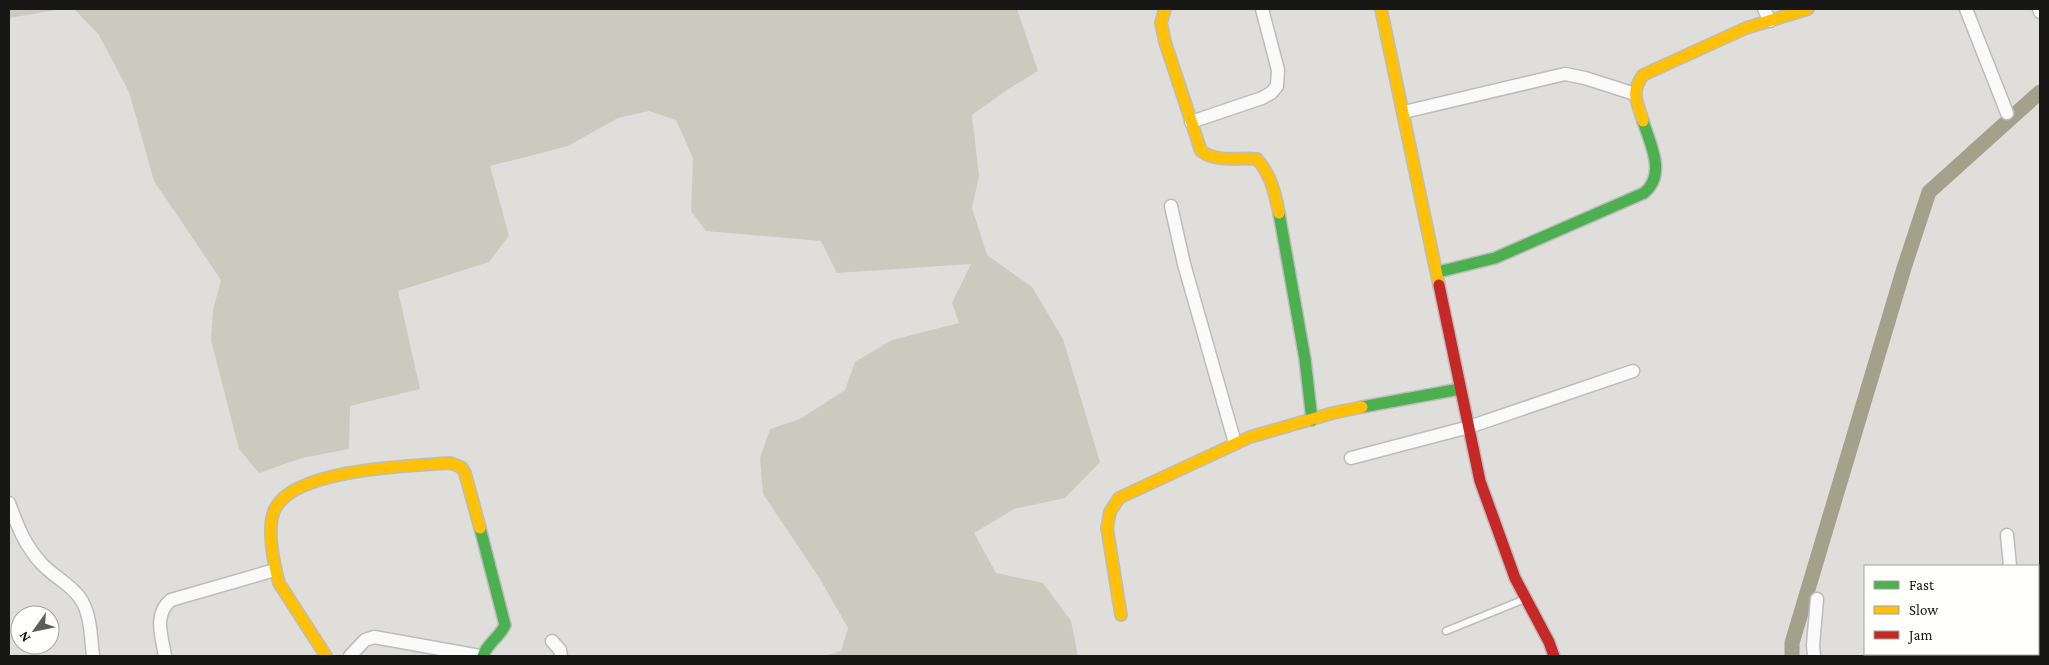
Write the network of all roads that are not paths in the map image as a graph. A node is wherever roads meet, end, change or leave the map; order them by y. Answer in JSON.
{"nodes":[{"id":1,"x":1165,"y":9,"type":"edge"},
{"id":2,"x":1262,"y":9,"type":"edge"},
{"id":3,"x":1381,"y":9,"type":"edge"},
{"id":4,"x":1764,"y":9,"type":"edge"},
{"id":5,"x":1808,"y":9,"type":"edge"},
{"id":6,"x":1966,"y":9,"type":"edge"},
{"id":7,"x":1770,"y":21,"type":"junction"},
{"id":8,"x":1635,"y":94,"type":"junction"},
{"id":9,"x":1404,"y":112,"type":"junction"},
{"id":10,"x":2007,"y":113,"type":"dead end"},
{"id":11,"x":1191,"y":122,"type":"junction"},
{"id":12,"x":1171,"y":206,"type":"dead end"},
{"id":13,"x":1438,"y":272,"type":"junction"},
{"id":14,"x":1633,"y":371,"type":"dead end"},
{"id":15,"x":1460,"y":389,"type":"junction"},
{"id":16,"x":1312,"y":420,"type":"junction"},
{"id":17,"x":1469,"y":427,"type":"junction"},
{"id":18,"x":1235,"y":443,"type":"junction"},
{"id":19,"x":1351,"y":458,"type":"dead end"},
{"id":20,"x":9,"y":503,"type":"edge"},
{"id":21,"x":2007,"y":535,"type":"dead end"},
{"id":22,"x":2010,"y":565,"type":"edge"},
{"id":23,"x":275,"y":570,"type":"junction"},
{"id":24,"x":1526,"y":599,"type":"junction"},
{"id":25,"x":1817,"y":599,"type":"dead end"},
{"id":26,"x":1121,"y":615,"type":"dead end"},
{"id":27,"x":1446,"y":631,"type":"dead end"},
{"id":28,"x":552,"y":640,"type":"dead end"},
{"id":29,"x":93,"y":656,"type":"edge"},
{"id":30,"x":165,"y":656,"type":"edge"},
{"id":31,"x":326,"y":656,"type":"edge"},
{"id":32,"x":350,"y":656,"type":"edge"},
{"id":33,"x":482,"y":656,"type":"edge"},
{"id":34,"x":561,"y":656,"type":"edge"},
{"id":35,"x":1554,"y":656,"type":"edge"},
{"id":36,"x":1814,"y":656,"type":"edge"}],
"edges":[{"from":1,"to":11,"type":"street"},
{"from":2,"to":11,"type":"street"},
{"from":3,"to":9,"type":"street"},
{"from":4,"to":7,"type":"street"},
{"from":5,"to":7,"type":"street"},
{"from":6,"to":10,"type":"street"},
{"from":7,"to":8,"type":"street"},
{"from":8,"to":9,"type":"street"},
{"from":8,"to":13,"type":"street"},
{"from":9,"to":13,"type":"street"},
{"from":11,"to":16,"type":"street"},
{"from":12,"to":18,"type":"street"},
{"from":13,"to":15,"type":"street"},
{"from":14,"to":17,"type":"street"},
{"from":15,"to":16,"type":"street"},
{"from":15,"to":17,"type":"street"},
{"from":16,"to":18,"type":"street"},
{"from":17,"to":19,"type":"street"},
{"from":17,"to":24,"type":"street"},
{"from":18,"to":26,"type":"street"},
{"from":20,"to":29,"type":"street"},
{"from":21,"to":22,"type":"street"},
{"from":23,"to":30,"type":"street"},
{"from":23,"to":31,"type":"street"},
{"from":23,"to":33,"type":"street"},
{"from":24,"to":27,"type":"lane"},
{"from":24,"to":35,"type":"street"},
{"from":25,"to":36,"type":"street"},
{"from":28,"to":34,"type":"street"},
{"from":32,"to":33,"type":"street"}]}
